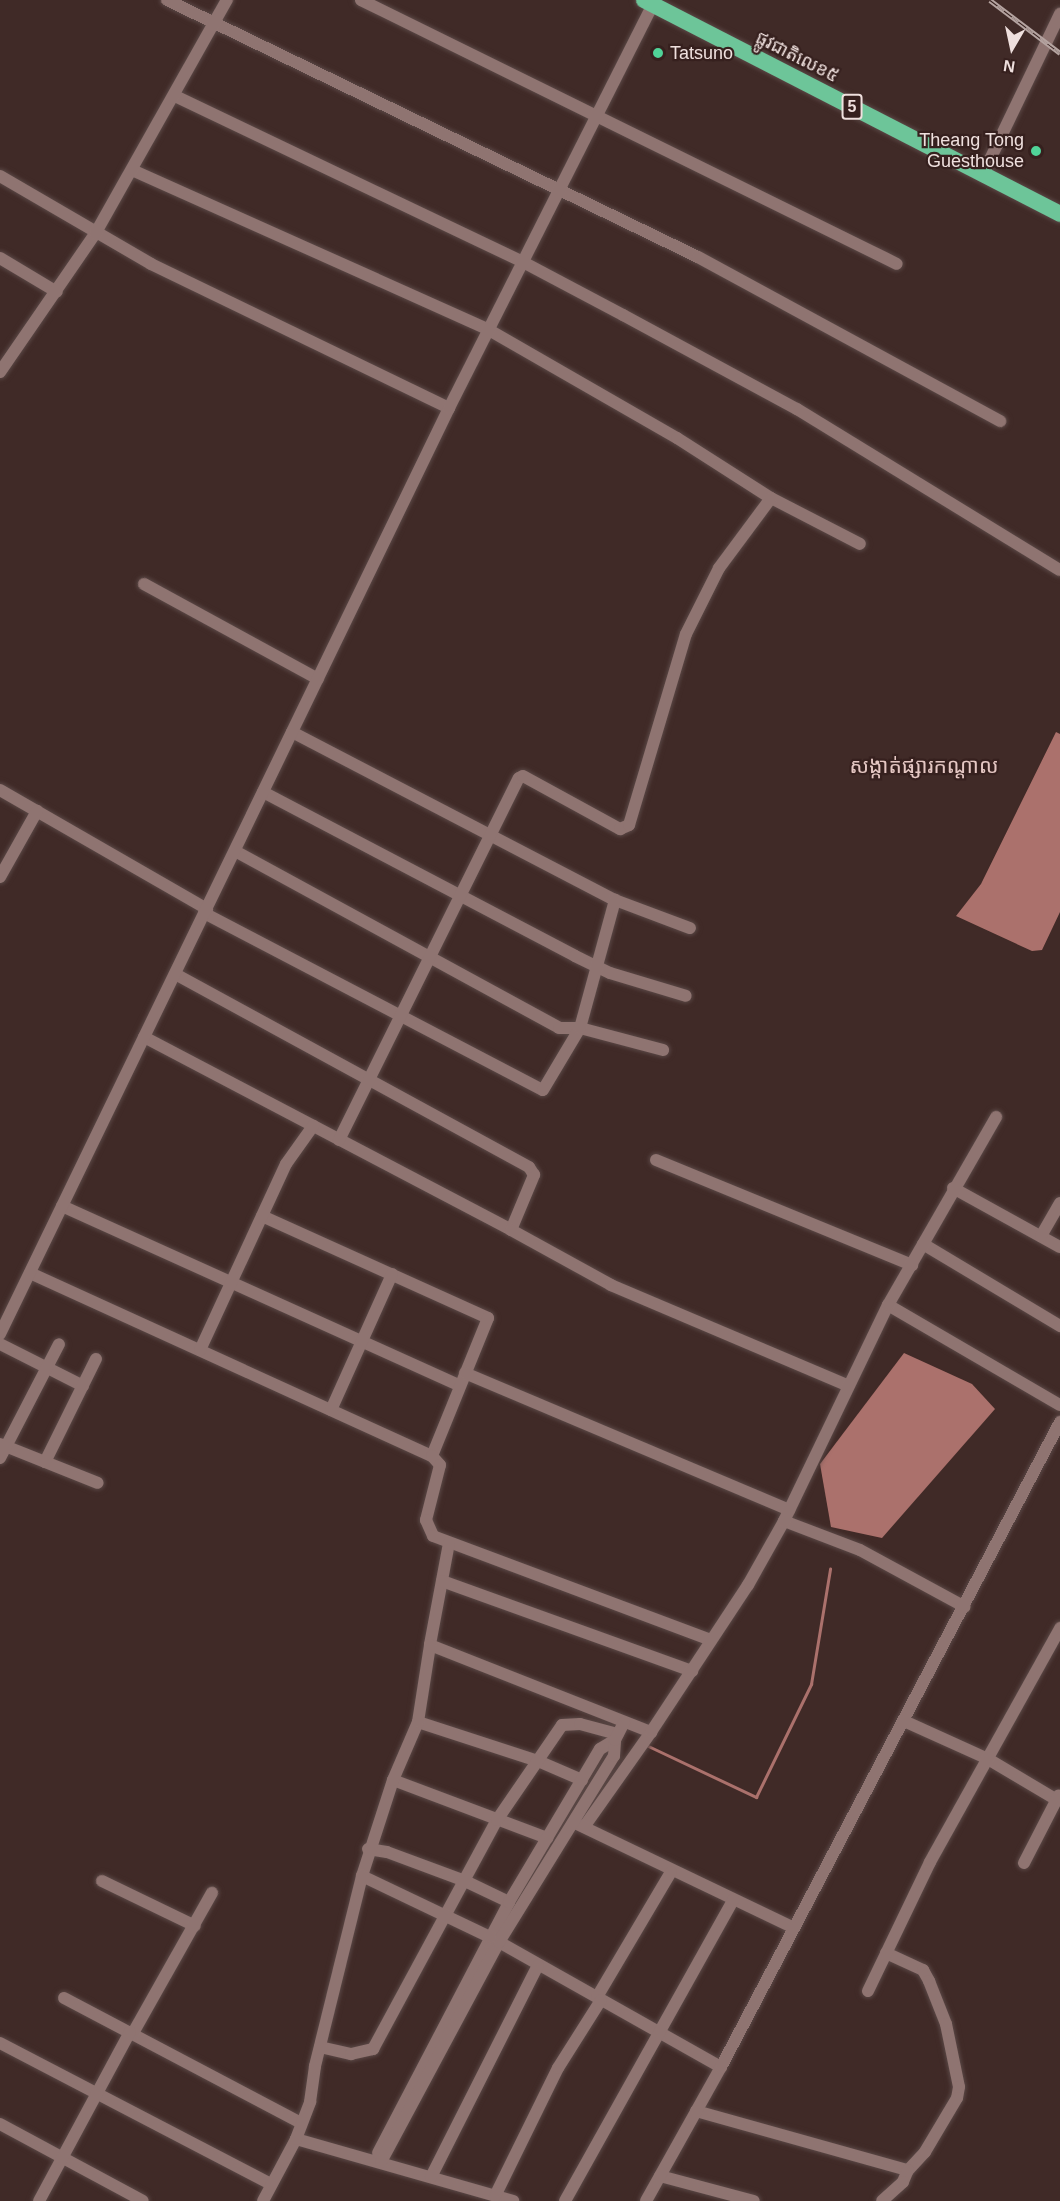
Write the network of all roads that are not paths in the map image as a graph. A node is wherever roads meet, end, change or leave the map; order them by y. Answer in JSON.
{"nodes":[{"id":1,"x":167,"y":0,"type":"edge"},
{"id":2,"x":227,"y":0,"type":"edge"},
{"id":3,"x":361,"y":0,"type":"edge"},
{"id":4,"x":648,"y":2,"type":"edge"},
{"id":5,"x":1060,"y":14,"type":"edge"},
{"id":6,"x":214,"y":24,"type":"junction"},
{"id":7,"x":175,"y":96,"type":"junction"},
{"id":8,"x":598,"y":115,"type":"junction"},
{"id":9,"x":132,"y":170,"type":"junction"},
{"id":10,"x":982,"y":174,"type":"junction"},
{"id":11,"x":0,"y":176,"type":"edge"},
{"id":12,"x":560,"y":191,"type":"junction"},
{"id":13,"x":1060,"y":214,"type":"edge"},
{"id":14,"x":95,"y":234,"type":"junction"},
{"id":15,"x":0,"y":258,"type":"edge"},
{"id":16,"x":523,"y":262,"type":"junction"},
{"id":17,"x":897,"y":264,"type":"dead end"},
{"id":18,"x":57,"y":292,"type":"junction"},
{"id":19,"x":489,"y":330,"type":"junction"},
{"id":20,"x":0,"y":372,"type":"edge"},
{"id":21,"x":449,"y":408,"type":"junction"},
{"id":22,"x":1000,"y":421,"type":"dead end"},
{"id":23,"x":771,"y":498,"type":"junction"},
{"id":24,"x":860,"y":544,"type":"dead end"},
{"id":25,"x":1060,"y":570,"type":"edge"},
{"id":26,"x":144,"y":584,"type":"dead end"},
{"id":27,"x":318,"y":679,"type":"junction"},
{"id":28,"x":292,"y":732,"type":"junction"},
{"id":29,"x":0,"y":790,"type":"edge"},
{"id":30,"x":263,"y":792,"type":"junction"},
{"id":31,"x":37,"y":811,"type":"junction"},
{"id":32,"x":491,"y":835,"type":"junction"},
{"id":33,"x":235,"y":850,"type":"junction"},
{"id":34,"x":0,"y":877,"type":"edge"},
{"id":35,"x":461,"y":895,"type":"junction"},
{"id":36,"x":615,"y":900,"type":"junction"},
{"id":37,"x":205,"y":911,"type":"junction"},
{"id":38,"x":690,"y":928,"type":"dead end"},
{"id":39,"x":431,"y":956,"type":"junction"},
{"id":40,"x":597,"y":967,"type":"junction"},
{"id":41,"x":175,"y":974,"type":"junction"},
{"id":42,"x":686,"y":996,"type":"dead end"},
{"id":43,"x":400,"y":1017,"type":"junction"},
{"id":44,"x":580,"y":1028,"type":"junction"},
{"id":45,"x":144,"y":1037,"type":"junction"},
{"id":46,"x":663,"y":1050,"type":"dead end"},
{"id":47,"x":370,"y":1078,"type":"junction"},
{"id":48,"x":996,"y":1117,"type":"dead end"},
{"id":49,"x":313,"y":1126,"type":"junction"},
{"id":50,"x":339,"y":1140,"type":"junction"},
{"id":51,"x":656,"y":1160,"type":"dead end"},
{"id":52,"x":953,"y":1188,"type":"junction"},
{"id":53,"x":1060,"y":1203,"type":"edge"},
{"id":54,"x":62,"y":1206,"type":"junction"},
{"id":55,"x":262,"y":1216,"type":"junction"},
{"id":56,"x":511,"y":1230,"type":"junction"},
{"id":57,"x":1041,"y":1236,"type":"junction"},
{"id":58,"x":923,"y":1244,"type":"junction"},
{"id":59,"x":1060,"y":1247,"type":"edge"},
{"id":60,"x":912,"y":1265,"type":"junction"},
{"id":61,"x":30,"y":1273,"type":"junction"},
{"id":62,"x":392,"y":1274,"type":"junction"},
{"id":63,"x":231,"y":1282,"type":"junction"},
{"id":64,"x":888,"y":1305,"type":"junction"},
{"id":65,"x":1060,"y":1326,"type":"edge"},
{"id":66,"x":0,"y":1335,"type":"edge"},
{"id":67,"x":362,"y":1341,"type":"junction"},
{"id":68,"x":0,"y":1344,"type":"edge"},
{"id":69,"x":59,"y":1344,"type":"dead end"},
{"id":70,"x":200,"y":1350,"type":"junction"},
{"id":71,"x":96,"y":1359,"type":"dead end"},
{"id":72,"x":47,"y":1367,"type":"junction"},
{"id":73,"x":465,"y":1373,"type":"junction"},
{"id":74,"x":847,"y":1384,"type":"junction"},
{"id":75,"x":459,"y":1385,"type":"junction"},
{"id":76,"x":83,"y":1386,"type":"junction"},
{"id":77,"x":1060,"y":1405,"type":"edge"},
{"id":78,"x":331,"y":1410,"type":"junction"},
{"id":79,"x":1060,"y":1423,"type":"edge"},
{"id":80,"x":3,"y":1445,"type":"edge"},
{"id":81,"x":432,"y":1456,"type":"junction"},
{"id":82,"x":0,"y":1458,"type":"edge"},
{"id":83,"x":45,"y":1462,"type":"junction"},
{"id":84,"x":98,"y":1483,"type":"dead end"},
{"id":85,"x":786,"y":1515,"type":"junction"},
{"id":86,"x":448,"y":1543,"type":"junction"},
{"id":87,"x":442,"y":1581,"type":"junction"},
{"id":88,"x":965,"y":1607,"type":"junction"},
{"id":89,"x":1060,"y":1628,"type":"edge"},
{"id":90,"x":711,"y":1640,"type":"junction"},
{"id":91,"x":430,"y":1645,"type":"junction"},
{"id":92,"x":692,"y":1671,"type":"junction"},
{"id":93,"x":904,"y":1721,"type":"junction"},
{"id":94,"x":418,"y":1722,"type":"junction"},
{"id":95,"x":624,"y":1722,"type":"junction"},
{"id":96,"x":651,"y":1732,"type":"junction"},
{"id":97,"x":616,"y":1737,"type":"junction"},
{"id":98,"x":988,"y":1759,"type":"junction"},
{"id":99,"x":538,"y":1761,"type":"junction"},
{"id":100,"x":393,"y":1780,"type":"junction"},
{"id":101,"x":582,"y":1780,"type":"junction"},
{"id":102,"x":1058,"y":1797,"type":"edge"},
{"id":103,"x":497,"y":1820,"type":"junction"},
{"id":104,"x":578,"y":1824,"type":"junction"},
{"id":105,"x":547,"y":1838,"type":"junction"},
{"id":106,"x":368,"y":1849,"type":"junction"},
{"id":107,"x":1024,"y":1863,"type":"dead end"},
{"id":108,"x":671,"y":1872,"type":"junction"},
{"id":109,"x":362,"y":1876,"type":"junction"},
{"id":110,"x":102,"y":1881,"type":"dead end"},
{"id":111,"x":465,"y":1881,"type":"junction"},
{"id":112,"x":212,"y":1893,"type":"dead end"},
{"id":113,"x":733,"y":1900,"type":"junction"},
{"id":114,"x":509,"y":1902,"type":"junction"},
{"id":115,"x":446,"y":1914,"type":"junction"},
{"id":116,"x":195,"y":1926,"type":"junction"},
{"id":117,"x":792,"y":1927,"type":"junction"},
{"id":118,"x":494,"y":1939,"type":"junction"},
{"id":119,"x":886,"y":1953,"type":"junction"},
{"id":120,"x":538,"y":1965,"type":"junction"},
{"id":121,"x":868,"y":1991,"type":"dead end"},
{"id":122,"x":64,"y":1998,"type":"dead end"},
{"id":123,"x":599,"y":1998,"type":"junction"},
{"id":124,"x":132,"y":2032,"type":"junction"},
{"id":125,"x":660,"y":2032,"type":"junction"},
{"id":126,"x":0,"y":2043,"type":"edge"},
{"id":127,"x":320,"y":2047,"type":"junction"},
{"id":128,"x":721,"y":2067,"type":"junction"},
{"id":129,"x":99,"y":2095,"type":"junction"},
{"id":130,"x":696,"y":2111,"type":"junction"},
{"id":131,"x":301,"y":2123,"type":"junction"},
{"id":132,"x":0,"y":2124,"type":"edge"},
{"id":133,"x":296,"y":2139,"type":"junction"},
{"id":134,"x":65,"y":2158,"type":"junction"},
{"id":135,"x":378,"y":2161,"type":"junction"},
{"id":136,"x":908,"y":2170,"type":"junction"},
{"id":137,"x":660,"y":2176,"type":"junction"},
{"id":138,"x":431,"y":2177,"type":"junction"},
{"id":139,"x":271,"y":2184,"type":"junction"},
{"id":140,"x":495,"y":2196,"type":"junction"},
{"id":141,"x":39,"y":2201,"type":"edge"},
{"id":142,"x":143,"y":2201,"type":"edge"},
{"id":143,"x":263,"y":2201,"type":"edge"},
{"id":144,"x":513,"y":2201,"type":"edge"},
{"id":145,"x":565,"y":2201,"type":"edge"},
{"id":146,"x":646,"y":2201,"type":"edge"},
{"id":147,"x":753,"y":2201,"type":"edge"},
{"id":148,"x":882,"y":2201,"type":"edge"}],
"edges":[{"from":1,"to":6,"type":"street"},
{"from":2,"to":6,"type":"street"},
{"from":3,"to":8,"type":"street"},
{"from":4,"to":8,"type":"street"},
{"from":4,"to":10,"type":"highway","name":"ផ្លូវជាតិលេខ៥","number":"5"},
{"from":5,"to":10,"type":"street"},
{"from":6,"to":7,"type":"street"},
{"from":6,"to":12,"type":"street"},
{"from":7,"to":9,"type":"street"},
{"from":7,"to":16,"type":"street"},
{"from":8,"to":12,"type":"street"},
{"from":8,"to":17,"type":"street"},
{"from":9,"to":14,"type":"street"},
{"from":9,"to":19,"type":"street"},
{"from":10,"to":13,"type":"highway","name":"ផ្លូវជាតិលេខ៥","number":"5"},
{"from":11,"to":14,"type":"street"},
{"from":12,"to":16,"type":"street"},
{"from":12,"to":22,"type":"street"},
{"from":14,"to":18,"type":"street"},
{"from":14,"to":21,"type":"street"},
{"from":15,"to":18,"type":"street"},
{"from":16,"to":19,"type":"street"},
{"from":16,"to":25,"type":"street"},
{"from":18,"to":20,"type":"street"},
{"from":19,"to":21,"type":"street"},
{"from":19,"to":23,"type":"street"},
{"from":21,"to":27,"type":"street"},
{"from":23,"to":24,"type":"street"},
{"from":23,"to":32,"type":"street"},
{"from":26,"to":27,"type":"street"},
{"from":27,"to":28,"type":"street"},
{"from":28,"to":30,"type":"street"},
{"from":28,"to":32,"type":"street"},
{"from":29,"to":31,"type":"street"},
{"from":30,"to":33,"type":"street"},
{"from":30,"to":35,"type":"street"},
{"from":31,"to":34,"type":"street"},
{"from":31,"to":37,"type":"street"},
{"from":32,"to":35,"type":"street"},
{"from":32,"to":36,"type":"street"},
{"from":33,"to":37,"type":"street"},
{"from":33,"to":39,"type":"street"},
{"from":35,"to":39,"type":"street"},
{"from":35,"to":40,"type":"street"},
{"from":36,"to":38,"type":"street"},
{"from":36,"to":40,"type":"street"},
{"from":37,"to":41,"type":"street"},
{"from":37,"to":43,"type":"street"},
{"from":39,"to":43,"type":"street"},
{"from":39,"to":44,"type":"street"},
{"from":40,"to":42,"type":"street"},
{"from":40,"to":44,"type":"street"},
{"from":41,"to":45,"type":"street"},
{"from":41,"to":47,"type":"street"},
{"from":43,"to":44,"type":"street"},
{"from":43,"to":47,"type":"street"},
{"from":44,"to":46,"type":"street"},
{"from":45,"to":49,"type":"street"},
{"from":45,"to":54,"type":"street"},
{"from":47,"to":50,"type":"street"},
{"from":47,"to":56,"type":"street"},
{"from":48,"to":52,"type":"street"},
{"from":49,"to":50,"type":"street"},
{"from":49,"to":55,"type":"street"},
{"from":50,"to":56,"type":"street"},
{"from":51,"to":60,"type":"street"},
{"from":52,"to":57,"type":"street"},
{"from":52,"to":58,"type":"street"},
{"from":53,"to":57,"type":"street"},
{"from":54,"to":61,"type":"street"},
{"from":54,"to":63,"type":"street"},
{"from":55,"to":62,"type":"street"},
{"from":55,"to":63,"type":"street"},
{"from":56,"to":74,"type":"street"},
{"from":57,"to":59,"type":"street"},
{"from":58,"to":60,"type":"street"},
{"from":58,"to":65,"type":"street"},
{"from":60,"to":64,"type":"street"},
{"from":61,"to":66,"type":"street"},
{"from":61,"to":70,"type":"street"},
{"from":62,"to":67,"type":"street"},
{"from":62,"to":73,"type":"street"},
{"from":63,"to":67,"type":"street"},
{"from":63,"to":70,"type":"street"},
{"from":64,"to":74,"type":"street"},
{"from":64,"to":77,"type":"street"},
{"from":67,"to":75,"type":"street"},
{"from":67,"to":78,"type":"street"},
{"from":68,"to":72,"type":"street"},
{"from":69,"to":72,"type":"street"},
{"from":70,"to":78,"type":"street"},
{"from":71,"to":76,"type":"street"},
{"from":72,"to":76,"type":"street"},
{"from":72,"to":80,"type":"street"},
{"from":73,"to":75,"type":"street"},
{"from":73,"to":85,"type":"street"},
{"from":74,"to":85,"type":"street"},
{"from":75,"to":81,"type":"street"},
{"from":76,"to":83,"type":"street"},
{"from":78,"to":81,"type":"street"},
{"from":79,"to":88,"type":"street"},
{"from":80,"to":82,"type":"street"},
{"from":80,"to":83,"type":"street"},
{"from":81,"to":86,"type":"street"},
{"from":83,"to":84,"type":"street"},
{"from":85,"to":88,"type":"street"},
{"from":85,"to":90,"type":"street"},
{"from":86,"to":87,"type":"street"},
{"from":86,"to":90,"type":"street"},
{"from":87,"to":91,"type":"street"},
{"from":87,"to":92,"type":"street"},
{"from":88,"to":93,"type":"street"},
{"from":89,"to":98,"type":"street"},
{"from":90,"to":92,"type":"street"},
{"from":91,"to":94,"type":"street"},
{"from":91,"to":95,"type":"street"},
{"from":92,"to":96,"type":"street"},
{"from":93,"to":98,"type":"street"},
{"from":93,"to":117,"type":"street"},
{"from":94,"to":99,"type":"street"},
{"from":94,"to":100,"type":"street"},
{"from":95,"to":96,"type":"street"},
{"from":95,"to":97,"type":"street"},
{"from":96,"to":104,"type":"street"},
{"from":97,"to":99,"type":"street"},
{"from":97,"to":101,"type":"street"},
{"from":97,"to":104,"type":"street"},
{"from":98,"to":102,"type":"street"},
{"from":98,"to":119,"type":"street"},
{"from":99,"to":101,"type":"street"},
{"from":99,"to":103,"type":"street"},
{"from":100,"to":103,"type":"street"},
{"from":100,"to":106,"type":"street"},
{"from":101,"to":105,"type":"street"},
{"from":102,"to":107,"type":"street"},
{"from":103,"to":105,"type":"street"},
{"from":103,"to":111,"type":"street"},
{"from":104,"to":108,"type":"street"},
{"from":104,"to":118,"type":"street"},
{"from":105,"to":114,"type":"street"},
{"from":106,"to":109,"type":"street"},
{"from":106,"to":111,"type":"street"},
{"from":108,"to":113,"type":"street"},
{"from":108,"to":123,"type":"street"},
{"from":109,"to":115,"type":"street"},
{"from":109,"to":127,"type":"street"},
{"from":110,"to":116,"type":"street"},
{"from":111,"to":114,"type":"street"},
{"from":111,"to":115,"type":"street"},
{"from":112,"to":116,"type":"street"},
{"from":113,"to":117,"type":"street"},
{"from":113,"to":125,"type":"street"},
{"from":114,"to":118,"type":"street"},
{"from":115,"to":118,"type":"street"},
{"from":115,"to":127,"type":"street"},
{"from":116,"to":124,"type":"street"},
{"from":117,"to":128,"type":"street"},
{"from":118,"to":120,"type":"street"},
{"from":118,"to":135,"type":"street"},
{"from":119,"to":121,"type":"street"},
{"from":119,"to":136,"type":"street"},
{"from":120,"to":123,"type":"street"},
{"from":120,"to":138,"type":"street"},
{"from":122,"to":124,"type":"street"},
{"from":123,"to":125,"type":"street"},
{"from":123,"to":140,"type":"street"},
{"from":124,"to":129,"type":"street"},
{"from":124,"to":131,"type":"street"},
{"from":125,"to":128,"type":"street"},
{"from":125,"to":145,"type":"street"},
{"from":126,"to":129,"type":"street"},
{"from":127,"to":131,"type":"street"},
{"from":128,"to":130,"type":"street"},
{"from":129,"to":134,"type":"street"},
{"from":129,"to":139,"type":"street"},
{"from":130,"to":136,"type":"street"},
{"from":130,"to":137,"type":"street"},
{"from":131,"to":133,"type":"street"},
{"from":132,"to":134,"type":"street"},
{"from":133,"to":135,"type":"street"},
{"from":133,"to":139,"type":"street"},
{"from":134,"to":141,"type":"street"},
{"from":134,"to":142,"type":"street"},
{"from":135,"to":138,"type":"street"},
{"from":136,"to":148,"type":"street"},
{"from":137,"to":146,"type":"street"},
{"from":137,"to":147,"type":"street"},
{"from":138,"to":140,"type":"street"},
{"from":139,"to":143,"type":"street"},
{"from":140,"to":144,"type":"street"}]}
